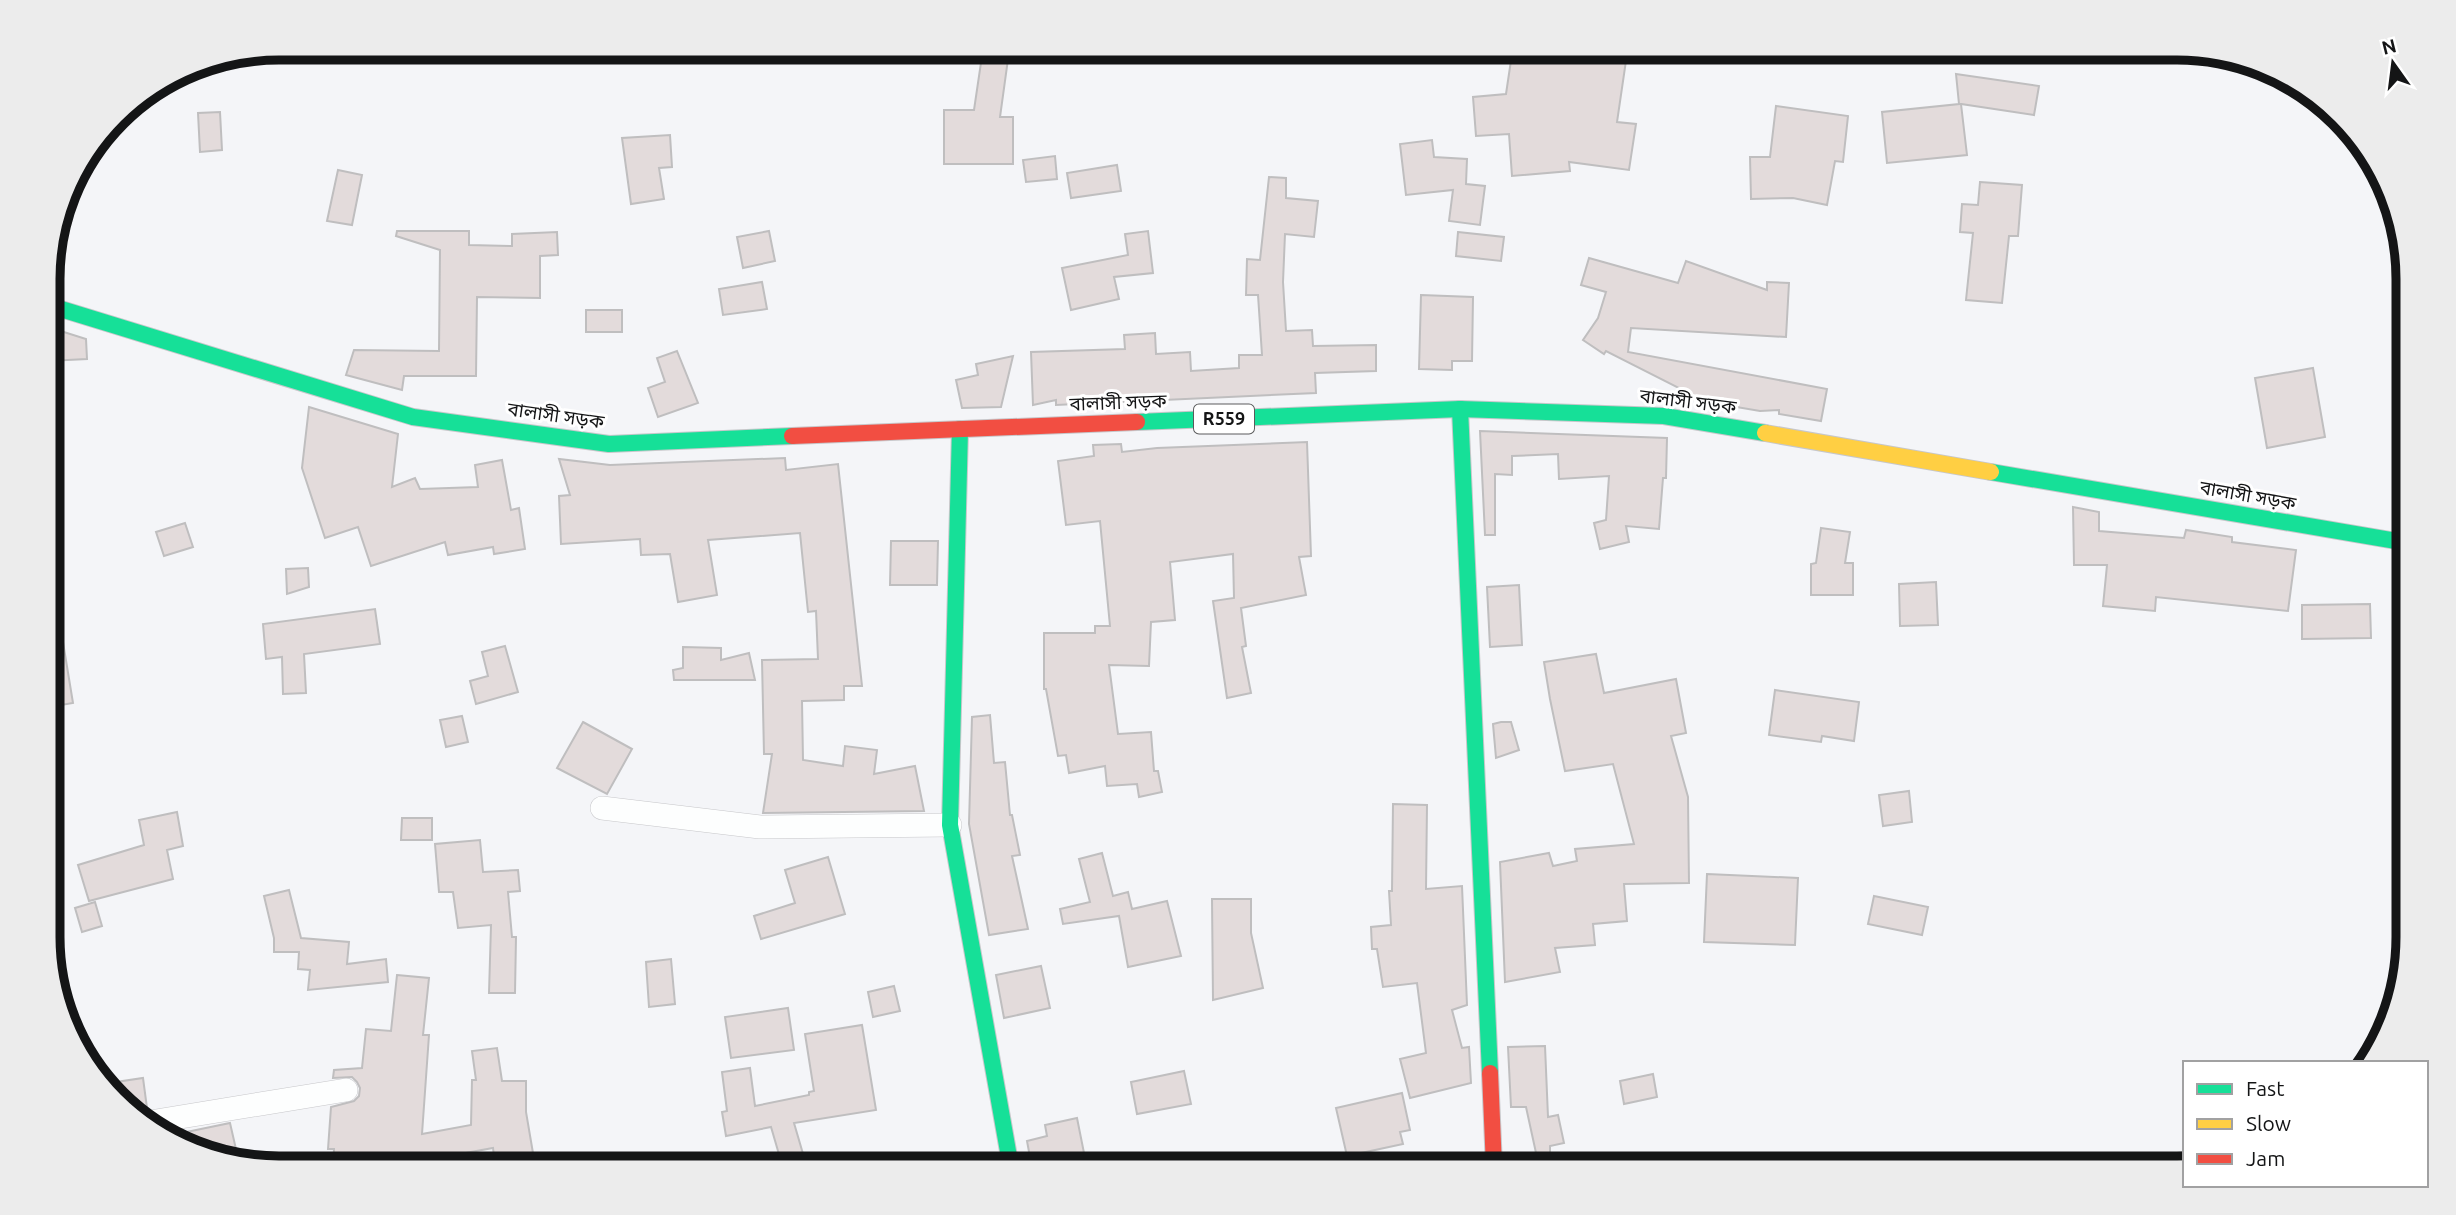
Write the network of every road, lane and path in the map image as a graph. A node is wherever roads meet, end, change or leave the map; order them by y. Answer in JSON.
{"nodes":[{"id":1,"x":60,"y":309,"type":"edge"},
{"id":2,"x":1460,"y":410,"type":"junction"},
{"id":3,"x":960,"y":429,"type":"junction"},
{"id":4,"x":2396,"y":541,"type":"edge"},
{"id":5,"x":603,"y":808,"type":"dead end"},
{"id":6,"x":950,"y":825,"type":"junction"},
{"id":7,"x":346,"y":1090,"type":"dead end"},
{"id":8,"x":160,"y":1120,"type":"edge"},
{"id":9,"x":1493,"y":1155,"type":"edge"},
{"id":10,"x":1009,"y":1156,"type":"edge"}],
"edges":[{"from":1,"to":3,"type":"main road","name":"বালাসী সড়ক","number":"R559"},
{"from":2,"to":3,"type":"main road","name":"বালাসী সড়ক","number":"R559"},
{"from":2,"to":4,"type":"main road","name":"বালাসী সড়ক","number":"R559"},
{"from":2,"to":9,"type":"main road"},
{"from":3,"to":6,"type":"main road"},
{"from":5,"to":6,"type":"street"},
{"from":6,"to":10,"type":"main road"},
{"from":7,"to":8,"type":"street"}]}
